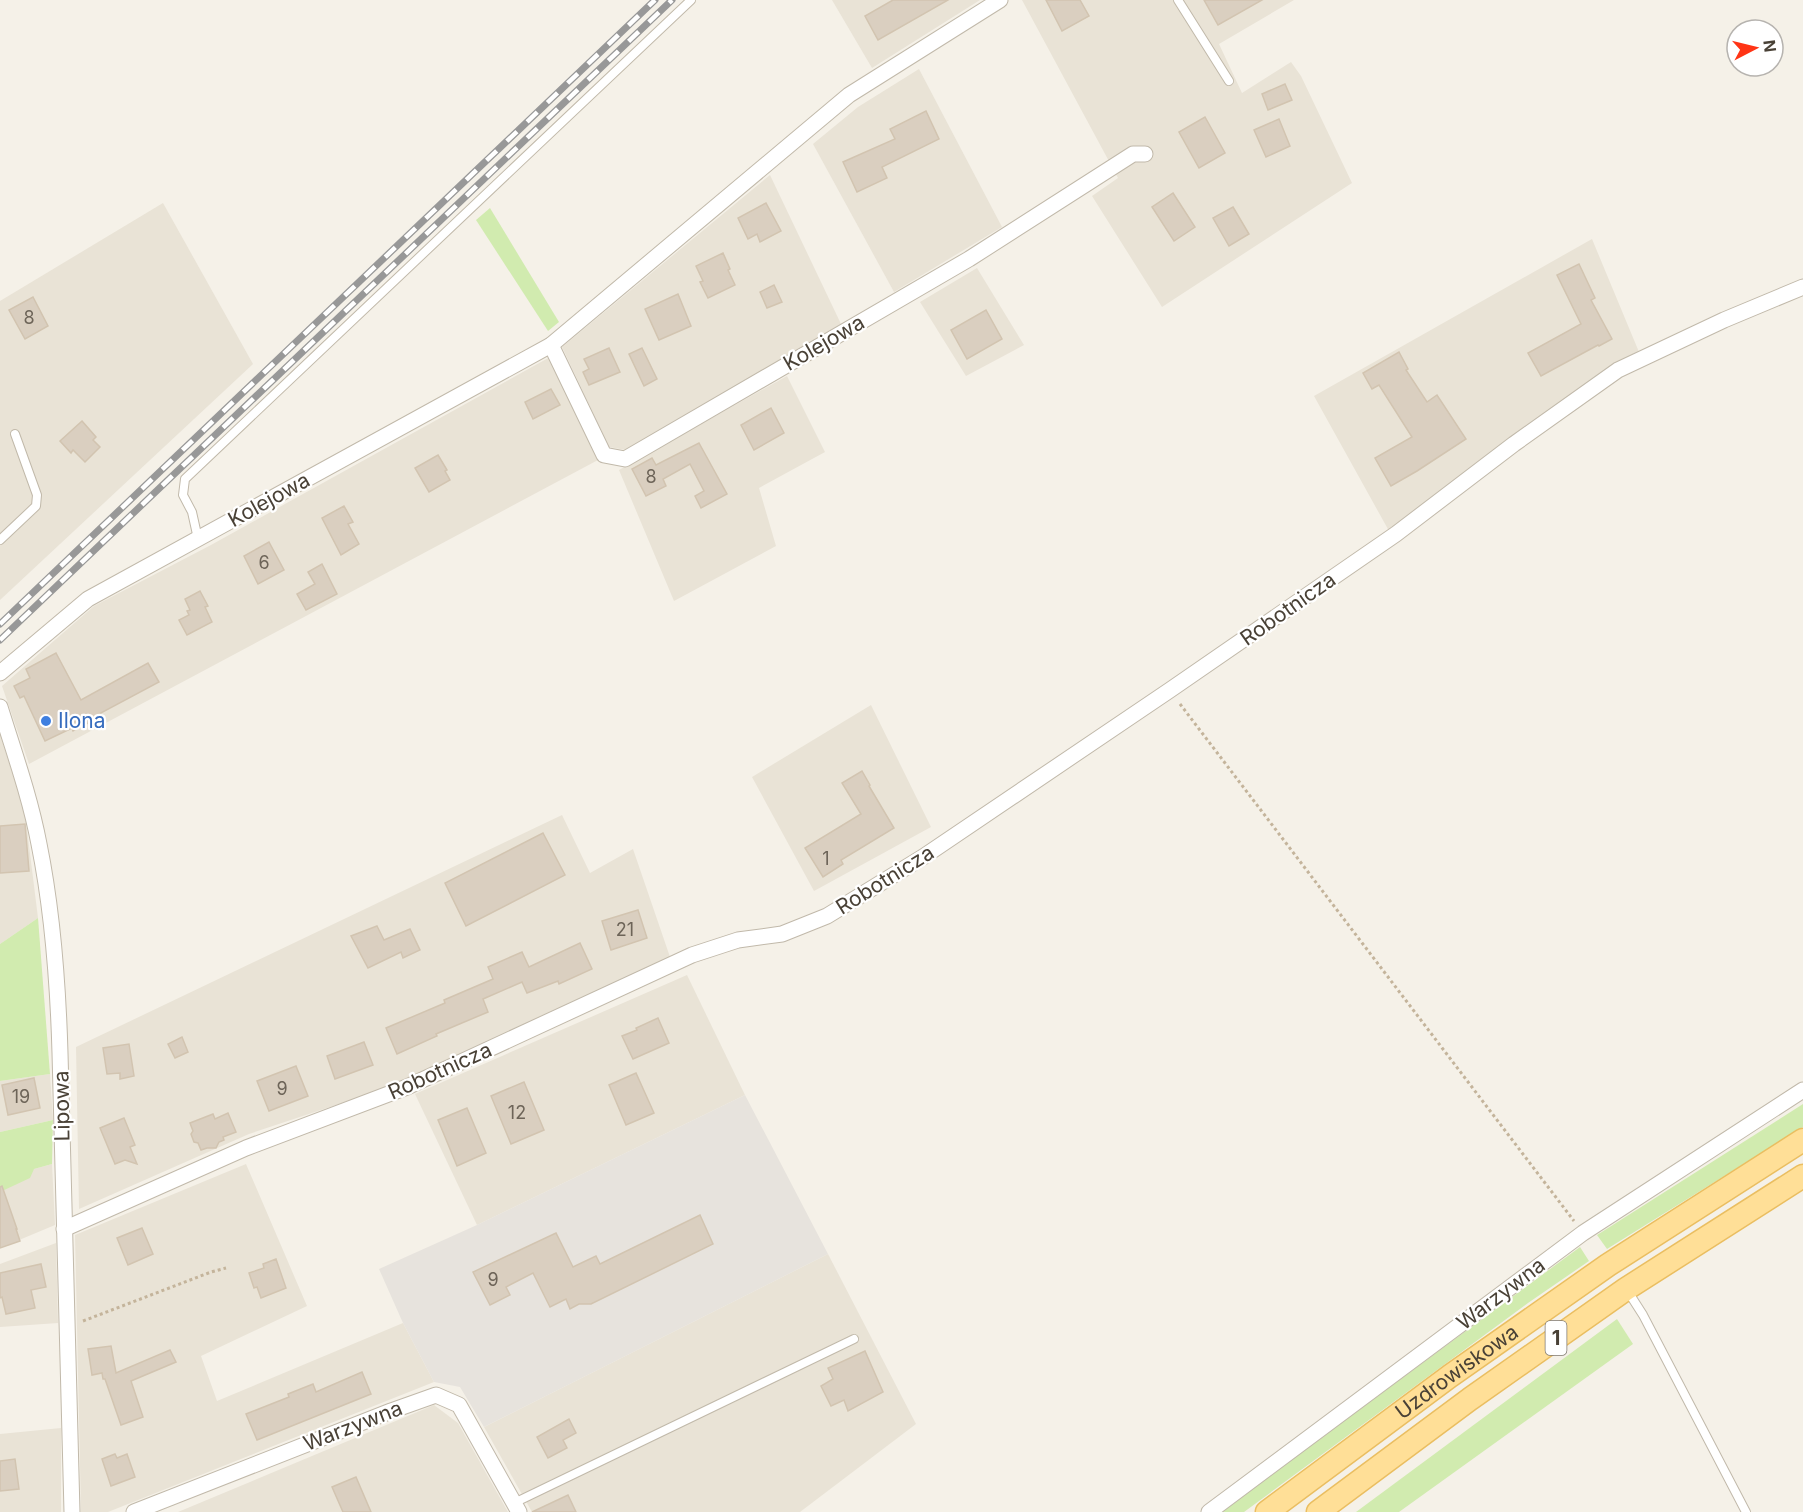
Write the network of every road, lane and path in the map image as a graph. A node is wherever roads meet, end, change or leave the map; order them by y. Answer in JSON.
{"nodes":[{"id":1,"x":691,"y":0,"type":"edge"},
{"id":2,"x":1000,"y":0,"type":"edge"},
{"id":3,"x":1178,"y":0,"type":"edge"},
{"id":4,"x":1229,"y":81,"type":"dead end"},
{"id":5,"x":1145,"y":154,"type":"dead end"},
{"id":6,"x":1803,"y":287,"type":"edge"},
{"id":7,"x":551,"y":345,"type":"junction"},
{"id":8,"x":15,"y":434,"type":"dead end"},
{"id":9,"x":198,"y":539,"type":"junction"},
{"id":10,"x":0,"y":540,"type":"edge"},
{"id":11,"x":0,"y":673,"type":"edge"},
{"id":12,"x":1170,"y":690,"type":"junction"},
{"id":13,"x":0,"y":707,"type":"edge"},
{"id":14,"x":1803,"y":1090,"type":"edge"},
{"id":15,"x":1803,"y":1140,"type":"edge"},
{"id":16,"x":1803,"y":1176,"type":"edge"},
{"id":17,"x":64,"y":1229,"type":"junction"},
{"id":18,"x":1583,"y":1233,"type":"junction"},
{"id":19,"x":226,"y":1268,"type":"dead end"},
{"id":20,"x":1626,"y":1289,"type":"junction"},
{"id":21,"x":68,"y":1327,"type":"junction"},
{"id":22,"x":854,"y":1339,"type":"dead end"},
{"id":23,"x":516,"y":1508,"type":"edge"},
{"id":24,"x":72,"y":1512,"type":"edge"},
{"id":25,"x":134,"y":1512,"type":"edge"},
{"id":26,"x":1209,"y":1512,"type":"edge"},
{"id":27,"x":1267,"y":1512,"type":"edge"},
{"id":28,"x":1318,"y":1512,"type":"edge"},
{"id":29,"x":1746,"y":1512,"type":"edge"}],
"edges":[{"from":1,"to":9,"type":"lane"},
{"from":2,"to":7,"type":"street","name":"Kolejowa"},
{"from":3,"to":4,"type":"lane"},
{"from":5,"to":7,"type":"street","name":"Kolejowa"},
{"from":6,"to":12,"type":"street","name":"Robotnicza"},
{"from":7,"to":9,"type":"street","name":"Kolejowa"},
{"from":8,"to":10,"type":"lane"},
{"from":9,"to":11,"type":"street","name":"Kolejowa"},
{"from":12,"to":17,"type":"street","name":"Robotnicza"},
{"from":12,"to":18,"type":"path"},
{"from":13,"to":17,"type":"street","name":"Lipowa"},
{"from":14,"to":18,"type":"street","name":"Warzywna"},
{"from":15,"to":27,"type":"main road","name":"Uzdrowiskowa","number":"1"},
{"from":16,"to":20,"type":"main road","name":"Uzdrowiskowa","number":"1"},
{"from":17,"to":21,"type":"street","name":"Lipowa"},
{"from":18,"to":26,"type":"street","name":"Warzywna"},
{"from":19,"to":21,"type":"path"},
{"from":20,"to":28,"type":"main road","name":"Uzdrowiskowa","number":"1"},
{"from":20,"to":29,"type":"lane"},
{"from":21,"to":24,"type":"street","name":"Lipowa"},
{"from":22,"to":23,"type":"lane"},
{"from":23,"to":25,"type":"street","name":"Warzywna"}]}
